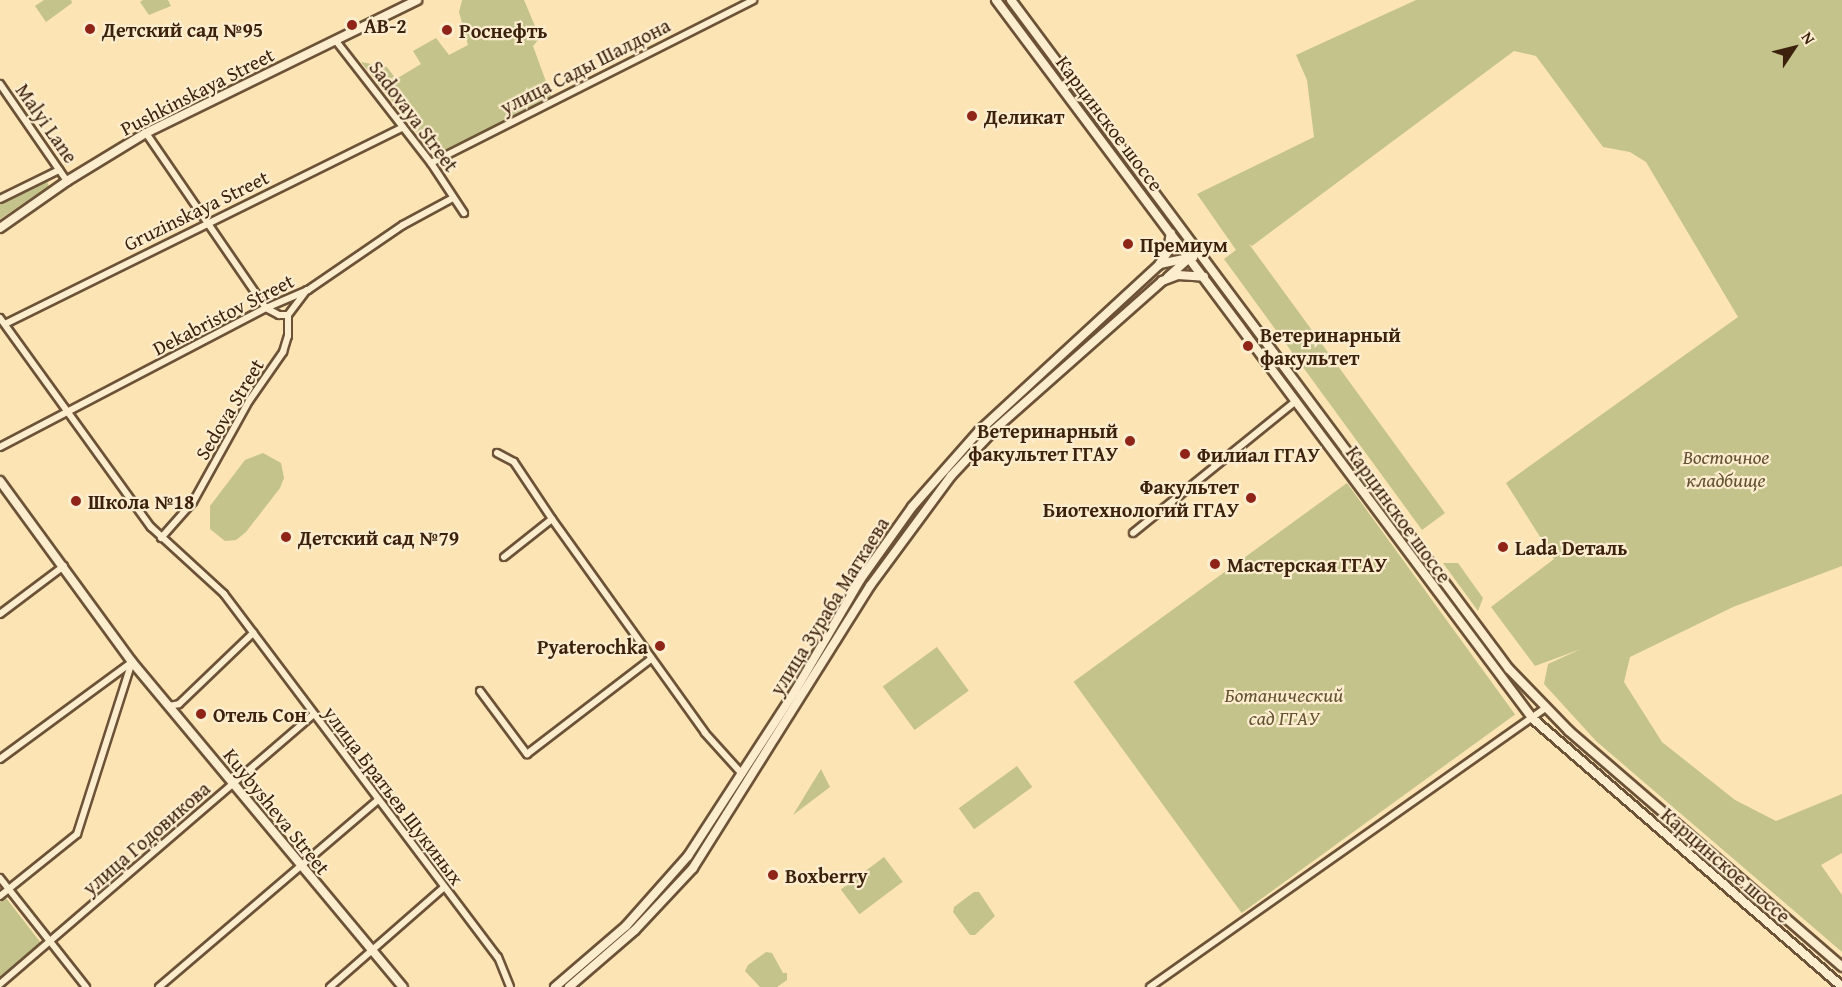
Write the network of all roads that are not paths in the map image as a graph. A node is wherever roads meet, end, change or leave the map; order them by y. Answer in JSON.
{"nodes":[{"id":1,"x":753,"y":0,"type":"edge"},
{"id":2,"x":996,"y":0,"type":"edge"},
{"id":3,"x":1011,"y":0,"type":"edge"},
{"id":4,"x":412,"y":1,"type":"edge"},
{"id":5,"x":336,"y":41,"type":"junction"},
{"id":6,"x":0,"y":84,"type":"edge"},
{"id":7,"x":403,"y":127,"type":"junction"},
{"id":8,"x":147,"y":133,"type":"junction"},
{"id":9,"x":431,"y":163,"type":"junction"},
{"id":10,"x":59,"y":170,"type":"junction"},
{"id":11,"x":67,"y":181,"type":"junction"},
{"id":12,"x":453,"y":198,"type":"junction"},
{"id":13,"x":0,"y":199,"type":"edge"},
{"id":14,"x":464,"y":213,"type":"dead end"},
{"id":15,"x":208,"y":222,"type":"junction"},
{"id":16,"x":0,"y":228,"type":"edge"},
{"id":17,"x":1171,"y":233,"type":"junction"},
{"id":18,"x":1191,"y":240,"type":"junction"},
{"id":19,"x":1190,"y":257,"type":"junction"},
{"id":20,"x":1209,"y":264,"type":"junction"},
{"id":21,"x":1159,"y":265,"type":"junction"},
{"id":22,"x":1167,"y":277,"type":"junction"},
{"id":23,"x":1205,"y":278,"type":"junction"},
{"id":24,"x":308,"y":290,"type":"junction"},
{"id":25,"x":266,"y":308,"type":"junction"},
{"id":26,"x":288,"y":315,"type":"junction"},
{"id":27,"x":0,"y":318,"type":"edge"},
{"id":28,"x":5,"y":324,"type":"junction"},
{"id":29,"x":1296,"y":401,"type":"junction"},
{"id":30,"x":67,"y":413,"type":"junction"},
{"id":31,"x":0,"y":447,"type":"edge"},
{"id":32,"x":497,"y":453,"type":"dead end"},
{"id":33,"x":0,"y":481,"type":"edge"},
{"id":34,"x":552,"y":519,"type":"junction"},
{"id":35,"x":1133,"y":533,"type":"dead end"},
{"id":36,"x":161,"y":538,"type":"junction"},
{"id":37,"x":504,"y":557,"type":"dead end"},
{"id":38,"x":64,"y":567,"type":"junction"},
{"id":39,"x":860,"y":580,"type":"junction"},
{"id":40,"x":870,"y":586,"type":"junction"},
{"id":41,"x":0,"y":614,"type":"edge"},
{"id":42,"x":253,"y":633,"type":"junction"},
{"id":43,"x":651,"y":659,"type":"junction"},
{"id":44,"x":132,"y":662,"type":"junction"},
{"id":45,"x":480,"y":691,"type":"dead end"},
{"id":46,"x":170,"y":706,"type":"junction"},
{"id":47,"x":1545,"y":708,"type":"junction"},
{"id":48,"x":313,"y":715,"type":"junction"},
{"id":49,"x":1533,"y":719,"type":"junction"},
{"id":50,"x":0,"y":759,"type":"edge"},
{"id":51,"x":742,"y":774,"type":"junction"},
{"id":52,"x":234,"y":784,"type":"junction"},
{"id":53,"x":377,"y":801,"type":"junction"},
{"id":54,"x":301,"y":866,"type":"junction"},
{"id":55,"x":0,"y":878,"type":"edge"},
{"id":56,"x":443,"y":888,"type":"junction"},
{"id":57,"x":8,"y":890,"type":"junction"},
{"id":58,"x":0,"y":896,"type":"edge"},
{"id":59,"x":49,"y":943,"type":"junction"},
{"id":60,"x":372,"y":950,"type":"junction"},
{"id":61,"x":1842,"y":967,"type":"edge"},
{"id":62,"x":0,"y":984,"type":"edge"},
{"id":63,"x":86,"y":987,"type":"edge"},
{"id":64,"x":159,"y":987,"type":"edge"},
{"id":65,"x":330,"y":987,"type":"edge"},
{"id":66,"x":403,"y":987,"type":"edge"},
{"id":67,"x":510,"y":987,"type":"edge"},
{"id":68,"x":555,"y":987,"type":"edge"},
{"id":69,"x":569,"y":987,"type":"edge"},
{"id":70,"x":1150,"y":987,"type":"edge"},
{"id":71,"x":1842,"y":987,"type":"edge"}],
"edges":[{"from":1,"to":9,"type":"street","name":"улица Сады Шалдона"},
{"from":2,"to":17,"type":"main road","name":"Карцинское шоссе"},
{"from":3,"to":18,"type":"main road","name":"Карцинское шоссе"},
{"from":4,"to":5,"type":"street","name":"Pushkinskaya Street"},
{"from":5,"to":7,"type":"street","name":"Sadovaya Street"},
{"from":5,"to":8,"type":"street","name":"Pushkinskaya Street"},
{"from":6,"to":10,"type":"street","name":"Malyi Lane"},
{"from":7,"to":9,"type":"street","name":"Sadovaya Street"},
{"from":7,"to":15,"type":"street","name":"Gruzinskaya Street"},
{"from":8,"to":11,"type":"street","name":"Pushkinskaya Street"},
{"from":8,"to":15,"type":"street"},
{"from":9,"to":12,"type":"street","name":"Sadovaya Street"},
{"from":10,"to":11,"type":"street","name":"Malyi Lane"},
{"from":10,"to":13,"type":"street"},
{"from":11,"to":16,"type":"street","name":"Pushkinskaya Street"},
{"from":12,"to":14,"type":"street","name":"Sadovaya Street"},
{"from":12,"to":24,"type":"street","name":"Dekabristov Street"},
{"from":15,"to":25,"type":"street"},
{"from":15,"to":28,"type":"street","name":"Gruzinskaya Street"},
{"from":17,"to":19,"type":"main road","name":"Карцинское шоссе"},
{"from":17,"to":21,"type":"main road","name":"улица Зураба Магкаева"},
{"from":18,"to":19,"type":"main road"},
{"from":18,"to":20,"type":"main road","name":"Карцинское шоссе"},
{"from":19,"to":20,"type":"main road"},
{"from":19,"to":21,"type":"main road"},
{"from":19,"to":22,"type":"main road","name":"улица Зураба Магкаева"},
{"from":19,"to":23,"type":"main road","name":"Карцинское шоссе"},
{"from":20,"to":47,"type":"main road","name":"Карцинское шоссе"},
{"from":21,"to":39,"type":"main road","name":"улица Зураба Магкаева"},
{"from":22,"to":23,"type":"main road"},
{"from":22,"to":40,"type":"main road","name":"улица Зураба Магкаева"},
{"from":23,"to":29,"type":"main road","name":"Карцинское шоссе"},
{"from":24,"to":25,"type":"street","name":"Dekabristov Street"},
{"from":24,"to":26,"type":"street"},
{"from":25,"to":26,"type":"street"},
{"from":25,"to":30,"type":"street","name":"Dekabristov Street"},
{"from":26,"to":36,"type":"street","name":"Sedova Street"},
{"from":27,"to":28,"type":"street","name":"улица Братьев Щукиных"},
{"from":28,"to":30,"type":"street","name":"улица Братьев Щукиных"},
{"from":29,"to":35,"type":"street"},
{"from":29,"to":49,"type":"main road","name":"Карцинское шоссе"},
{"from":30,"to":31,"type":"street","name":"Dekabristov Street"},
{"from":30,"to":36,"type":"street","name":"улица Братьев Щукиных"},
{"from":32,"to":34,"type":"street"},
{"from":33,"to":38,"type":"street","name":"Kuybysheva Street"},
{"from":34,"to":37,"type":"street"},
{"from":34,"to":43,"type":"street"},
{"from":36,"to":42,"type":"street","name":"улица Братьев Щукиных"},
{"from":38,"to":41,"type":"street"},
{"from":38,"to":44,"type":"street","name":"Kuybysheva Street"},
{"from":39,"to":40,"type":"street"},
{"from":39,"to":51,"type":"main road","name":"улица Зураба Магкаева"},
{"from":40,"to":69,"type":"main road","name":"улица Зураба Магкаева"},
{"from":42,"to":46,"type":"street"},
{"from":42,"to":48,"type":"street","name":"улица Братьев Щукиных"},
{"from":43,"to":45,"type":"street"},
{"from":43,"to":51,"type":"street"},
{"from":44,"to":46,"type":"street","name":"Kuybysheva Street"},
{"from":44,"to":50,"type":"street"},
{"from":44,"to":57,"type":"street"},
{"from":46,"to":52,"type":"street","name":"Kuybysheva Street"},
{"from":47,"to":49,"type":"street"},
{"from":47,"to":61,"type":"main road","name":"Карцинское шоссе"},
{"from":48,"to":52,"type":"street","name":"улица Годовикова"},
{"from":48,"to":53,"type":"street","name":"улица Братьев Щукиных"},
{"from":49,"to":70,"type":"street"},
{"from":49,"to":71,"type":"main road","name":"Карцинское шоссе"},
{"from":51,"to":68,"type":"main road","name":"улица Зураба Магкаева"},
{"from":52,"to":54,"type":"street","name":"Kuybysheva Street"},
{"from":52,"to":59,"type":"street","name":"улица Годовикова"},
{"from":53,"to":54,"type":"street"},
{"from":53,"to":56,"type":"street","name":"улица Братьев Щукиных"},
{"from":54,"to":60,"type":"street","name":"Kuybysheva Street"},
{"from":54,"to":64,"type":"street"},
{"from":55,"to":57,"type":"street"},
{"from":56,"to":60,"type":"street"},
{"from":56,"to":67,"type":"street","name":"улица Братьев Щукиных"},
{"from":57,"to":58,"type":"street"},
{"from":57,"to":59,"type":"street"},
{"from":59,"to":62,"type":"street","name":"улица Годовикова"},
{"from":59,"to":63,"type":"street"},
{"from":60,"to":65,"type":"street"},
{"from":60,"to":66,"type":"street","name":"Kuybysheva Street"}]}
